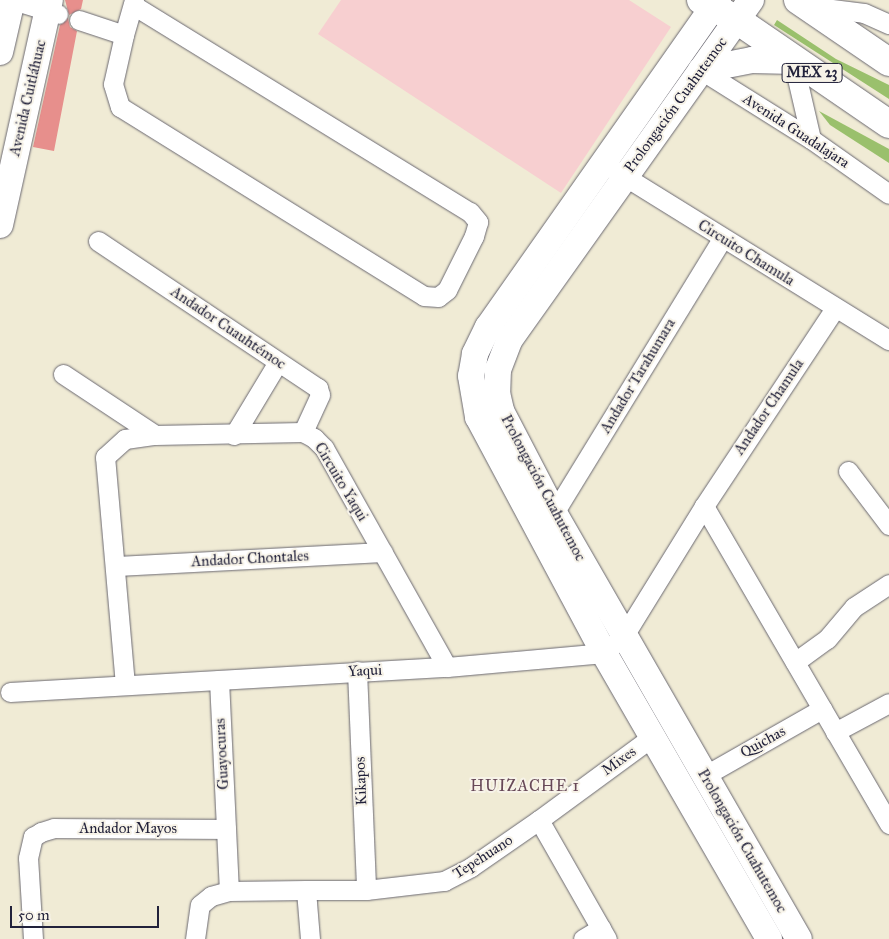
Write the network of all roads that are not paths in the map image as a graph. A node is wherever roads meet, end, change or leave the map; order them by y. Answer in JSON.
{"nodes":[{"id":1,"x":13,"y":0,"type":"edge"},
{"id":2,"x":711,"y":2,"type":"edge"},
{"id":3,"x":133,"y":3,"type":"edge"},
{"id":4,"x":802,"y":3,"type":"edge"},
{"id":5,"x":52,"y":9,"type":"edge"},
{"id":6,"x":744,"y":10,"type":"edge"},
{"id":7,"x":79,"y":20,"type":"dead end"},
{"id":8,"x":889,"y":24,"type":"edge"},
{"id":9,"x":124,"y":35,"type":"junction"},
{"id":10,"x":0,"y":52,"type":"edge"},
{"id":11,"x":793,"y":61,"type":"junction"},
{"id":12,"x":889,"y":62,"type":"edge"},
{"id":13,"x":701,"y":70,"type":"junction"},
{"id":14,"x":889,"y":124,"type":"edge"},
{"id":15,"x":811,"y":139,"type":"junction"},
{"id":16,"x":614,"y":170,"type":"junction"},
{"id":17,"x":889,"y":194,"type":"edge"},
{"id":18,"x":0,"y":225,"type":"edge"},
{"id":19,"x":722,"y":239,"type":"junction"},
{"id":20,"x":98,"y":241,"type":"dead end"},
{"id":21,"x":835,"y":308,"type":"junction"},
{"id":22,"x":889,"y":340,"type":"edge"},
{"id":23,"x":278,"y":362,"type":"junction"},
{"id":24,"x":63,"y":374,"type":"dead end"},
{"id":25,"x":303,"y":432,"type":"junction"},
{"id":26,"x":155,"y":435,"type":"junction"},
{"id":27,"x":234,"y":435,"type":"junction"},
{"id":28,"x":848,"y":471,"type":"dead end"},
{"id":29,"x":704,"y":506,"type":"junction"},
{"id":30,"x":554,"y":514,"type":"junction"},
{"id":31,"x":889,"y":525,"type":"edge"},
{"id":32,"x":383,"y":552,"type":"junction"},
{"id":33,"x":117,"y":566,"type":"junction"},
{"id":34,"x":889,"y":584,"type":"edge"},
{"id":35,"x":625,"y":634,"type":"junction"},
{"id":36,"x":604,"y":653,"type":"junction"},
{"id":37,"x":795,"y":662,"type":"junction"},
{"id":38,"x":447,"y":667,"type":"junction"},
{"id":39,"x":357,"y":671,"type":"junction"},
{"id":40,"x":219,"y":680,"type":"junction"},
{"id":41,"x":125,"y":685,"type":"junction"},
{"id":42,"x":10,"y":692,"type":"dead end"},
{"id":43,"x":889,"y":703,"type":"edge"},
{"id":44,"x":822,"y":709,"type":"junction"},
{"id":45,"x":835,"y":732,"type":"junction"},
{"id":46,"x":652,"y":737,"type":"junction"},
{"id":47,"x":704,"y":776,"type":"junction"},
{"id":48,"x":539,"y":820,"type":"junction"},
{"id":49,"x":889,"y":824,"type":"edge"},
{"id":50,"x":226,"y":829,"type":"junction"},
{"id":51,"x":306,"y":890,"type":"junction"},
{"id":52,"x":366,"y":890,"type":"junction"},
{"id":53,"x":229,"y":891,"type":"junction"},
{"id":54,"x":604,"y":934,"type":"edge"},
{"id":55,"x":33,"y":939,"type":"edge"},
{"id":56,"x":195,"y":939,"type":"edge"},
{"id":57,"x":310,"y":939,"type":"edge"},
{"id":58,"x":583,"y":939,"type":"edge"},
{"id":59,"x":769,"y":939,"type":"edge"},
{"id":60,"x":799,"y":939,"type":"edge"}],
"edges":[{"from":1,"to":5,"type":"street"},
{"from":1,"to":10,"type":"street"},
{"from":2,"to":6,"type":"main road","number":"MEX 23"},
{"from":2,"to":16,"type":"street","name":"Prolongación Cuahutemoc"},
{"from":3,"to":9,"type":"street"},
{"from":3,"to":9,"type":"street"},
{"from":4,"to":8,"type":"street"},
{"from":4,"to":12,"type":"main road"},
{"from":5,"to":18,"type":"street","name":"Avenida Cuitláhuac"},
{"from":6,"to":11,"type":"main road","number":"MEX 23"},
{"from":6,"to":13,"type":"street","name":"Prolongación Cuahutemoc"},
{"from":7,"to":9,"type":"street"},
{"from":11,"to":13,"type":"street"},
{"from":11,"to":14,"type":"main road","number":"MEX 23"},
{"from":11,"to":15,"type":"street"},
{"from":13,"to":15,"type":"street","name":"Avenida Guadalajara"},
{"from":13,"to":16,"type":"street","name":"Prolongación Cuahutemoc"},
{"from":15,"to":17,"type":"street","name":"Avenida Guadalajara"},
{"from":16,"to":19,"type":"street","name":"Circuito Chamula"},
{"from":16,"to":30,"type":"street","name":"Prolongación Cuahutemoc"},
{"from":16,"to":36,"type":"street","name":"Prolongación Cuahutemoc"},
{"from":19,"to":21,"type":"street","name":"Circuito Chamula"},
{"from":19,"to":30,"type":"street","name":"Andador Tarahumara"},
{"from":20,"to":23,"type":"street","name":"Andador Cuauhtémoc"},
{"from":21,"to":22,"type":"street","name":"Circuito Chamula"},
{"from":21,"to":29,"type":"street","name":"Andador Chamula"},
{"from":23,"to":25,"type":"street","name":"Andador Cuauhtémoc"},
{"from":23,"to":27,"type":"street"},
{"from":24,"to":26,"type":"street"},
{"from":25,"to":27,"type":"street","name":"Circuito Yaqui"},
{"from":25,"to":32,"type":"street","name":"Circuito Yaqui"},
{"from":26,"to":27,"type":"street","name":"Circuito Yaqui"},
{"from":26,"to":33,"type":"street","name":"Circuito Yaqui"},
{"from":28,"to":31,"type":"street"},
{"from":29,"to":35,"type":"street","name":"Andador Chamula"},
{"from":29,"to":37,"type":"street"},
{"from":30,"to":35,"type":"street","name":"Prolongación Cuahutemoc"},
{"from":32,"to":33,"type":"street","name":"Andador Chontales"},
{"from":32,"to":38,"type":"street","name":"Circuito Yaqui"},
{"from":33,"to":41,"type":"street","name":"Circuito Yaqui"},
{"from":34,"to":37,"type":"street"},
{"from":35,"to":36,"type":"street","name":"Andador Chamula"},
{"from":35,"to":47,"type":"street","name":"Prolongación Cuahutemoc"},
{"from":36,"to":38,"type":"street","name":"Yaqui"},
{"from":36,"to":46,"type":"street","name":"Prolongación Cuahutemoc"},
{"from":37,"to":44,"type":"street"},
{"from":38,"to":39,"type":"street","name":"Yaqui"},
{"from":39,"to":40,"type":"street","name":"Yaqui"},
{"from":39,"to":52,"type":"street","name":"Kikapos"},
{"from":40,"to":41,"type":"street","name":"Yaqui"},
{"from":40,"to":50,"type":"street","name":"Guayocuras"},
{"from":41,"to":42,"type":"street"},
{"from":43,"to":45,"type":"street"},
{"from":44,"to":45,"type":"street"},
{"from":44,"to":47,"type":"street","name":"Quichas"},
{"from":45,"to":49,"type":"street"},
{"from":46,"to":48,"type":"street","name":"Mixes"},
{"from":46,"to":59,"type":"street","name":"Prolongación Cuahutemoc"},
{"from":47,"to":60,"type":"street","name":"Prolongación Cuahutemoc"},
{"from":48,"to":52,"type":"street","name":"Tepehuano"},
{"from":48,"to":54,"type":"street"},
{"from":50,"to":53,"type":"street","name":"Guayocuras"},
{"from":50,"to":55,"type":"street","name":"Andador Mayos"},
{"from":51,"to":52,"type":"street","name":"Tepehuano"},
{"from":51,"to":53,"type":"street","name":"Tepehuano"},
{"from":51,"to":57,"type":"street"},
{"from":53,"to":56,"type":"street"},
{"from":54,"to":58,"type":"street"}]}
